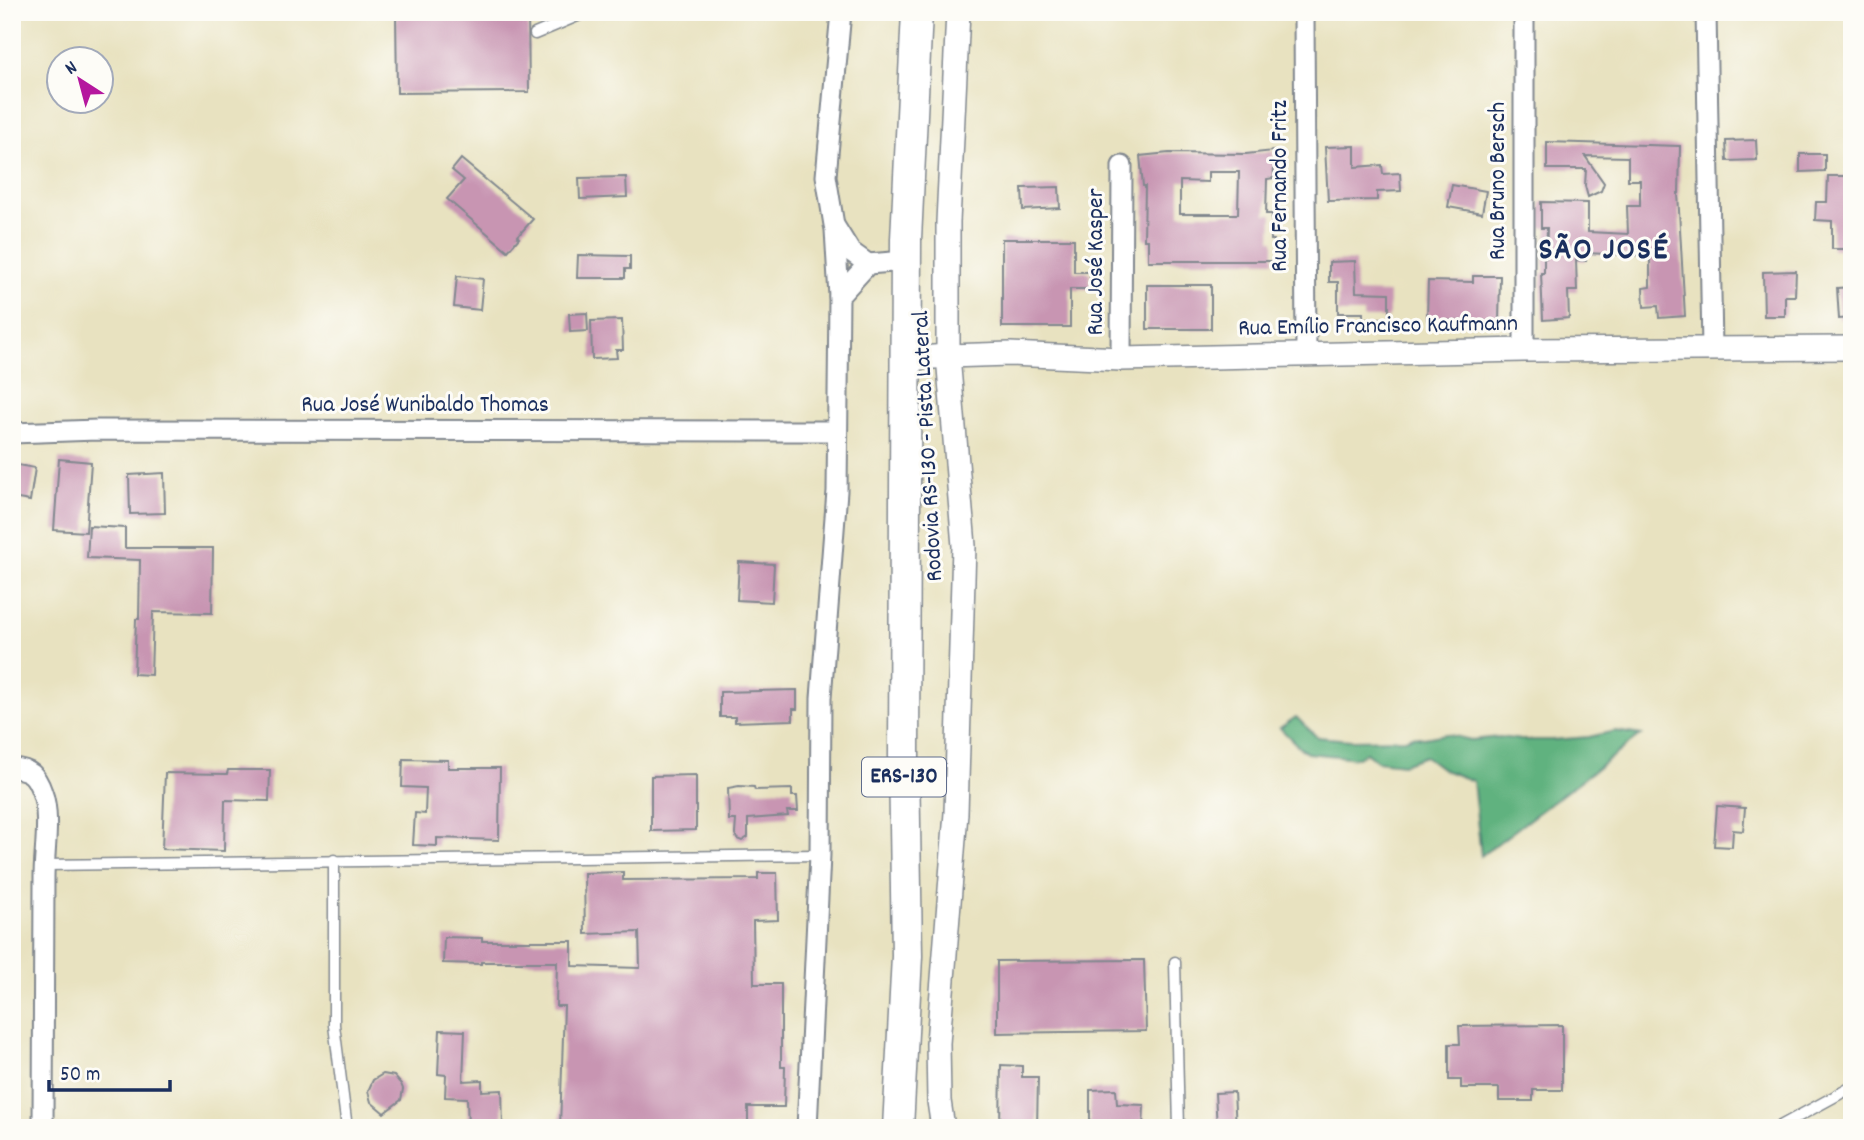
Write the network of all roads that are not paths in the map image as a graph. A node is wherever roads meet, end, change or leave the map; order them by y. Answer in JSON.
{"nodes":[{"id":1,"x":587,"y":12,"type":"edge"},
{"id":2,"x":841,"y":12,"type":"edge"},
{"id":3,"x":917,"y":12,"type":"edge"},
{"id":4,"x":958,"y":12,"type":"edge"},
{"id":5,"x":1706,"y":12,"type":"edge"},
{"id":6,"x":1524,"y":13,"type":"edge"},
{"id":7,"x":1304,"y":15,"type":"dead end"},
{"id":8,"x":535,"y":34,"type":"dead end"},
{"id":9,"x":1122,"y":166,"type":"dead end"},
{"id":10,"x":834,"y":225,"type":"junction"},
{"id":11,"x":905,"y":261,"type":"junction"},
{"id":12,"x":869,"y":264,"type":"junction"},
{"id":13,"x":839,"y":296,"type":"junction"},
{"id":14,"x":1852,"y":348,"type":"edge"},
{"id":15,"x":1712,"y":349,"type":"junction"},
{"id":16,"x":1524,"y":350,"type":"junction"},
{"id":17,"x":948,"y":355,"type":"junction"},
{"id":18,"x":1306,"y":355,"type":"junction"},
{"id":19,"x":906,"y":359,"type":"junction"},
{"id":20,"x":1121,"y":359,"type":"junction"},
{"id":21,"x":837,"y":431,"type":"junction"},
{"id":22,"x":12,"y":433,"type":"edge"},
{"id":23,"x":12,"y":768,"type":"edge"},
{"id":24,"x":820,"y":855,"type":"junction"},
{"id":25,"x":334,"y":860,"type":"junction"},
{"id":26,"x":44,"y":864,"type":"junction"},
{"id":27,"x":1175,"y":962,"type":"dead end"},
{"id":28,"x":1852,"y":1087,"type":"edge"},
{"id":29,"x":43,"y":1128,"type":"edge"},
{"id":30,"x":347,"y":1128,"type":"edge"},
{"id":31,"x":807,"y":1128,"type":"edge"},
{"id":32,"x":898,"y":1128,"type":"edge"},
{"id":33,"x":943,"y":1128,"type":"edge"},
{"id":34,"x":1179,"y":1128,"type":"edge"},
{"id":35,"x":1777,"y":1128,"type":"edge"}],
"edges":[{"from":1,"to":8,"type":"lane"},
{"from":2,"to":10,"type":"street"},
{"from":3,"to":11,"type":"main road","number":"ERS-130"},
{"from":4,"to":17,"type":"street","name":"Rodovia RS-130 - Pista Lateral"},
{"from":5,"to":15,"type":"street"},
{"from":6,"to":16,"type":"street","name":"Rua Bruno Bersch"},
{"from":7,"to":18,"type":"street","name":"Rua Fernando Fritz"},
{"from":9,"to":20,"type":"street","name":"Rua José Kasper"},
{"from":10,"to":12,"type":"street"},
{"from":10,"to":13,"type":"street"},
{"from":11,"to":12,"type":"street"},
{"from":11,"to":19,"type":"main road","number":"ERS-130"},
{"from":12,"to":13,"type":"street"},
{"from":13,"to":21,"type":"street"},
{"from":14,"to":15,"type":"street","name":"Rua Emílio Francisco Kaufmann"},
{"from":15,"to":16,"type":"street","name":"Rua Emílio Francisco Kaufmann"},
{"from":16,"to":18,"type":"street","name":"Rua Emílio Francisco Kaufmann"},
{"from":17,"to":19,"type":"street","name":"Rua Emílio Francisco Kaufmann"},
{"from":17,"to":20,"type":"street","name":"Rua Emílio Francisco Kaufmann"},
{"from":17,"to":33,"type":"street","name":"Rodovia RS-130 - Pista Lateral"},
{"from":18,"to":20,"type":"street","name":"Rua Emílio Francisco Kaufmann"},
{"from":19,"to":32,"type":"main road","number":"ERS-130"},
{"from":21,"to":22,"type":"street","name":"Rua José Wunibaldo Thomas"},
{"from":21,"to":24,"type":"street"},
{"from":23,"to":26,"type":"street"},
{"from":24,"to":25,"type":"lane"},
{"from":24,"to":31,"type":"street"},
{"from":25,"to":26,"type":"lane"},
{"from":25,"to":30,"type":"lane"},
{"from":26,"to":29,"type":"street"},
{"from":27,"to":34,"type":"lane"},
{"from":28,"to":35,"type":"lane"}]}
